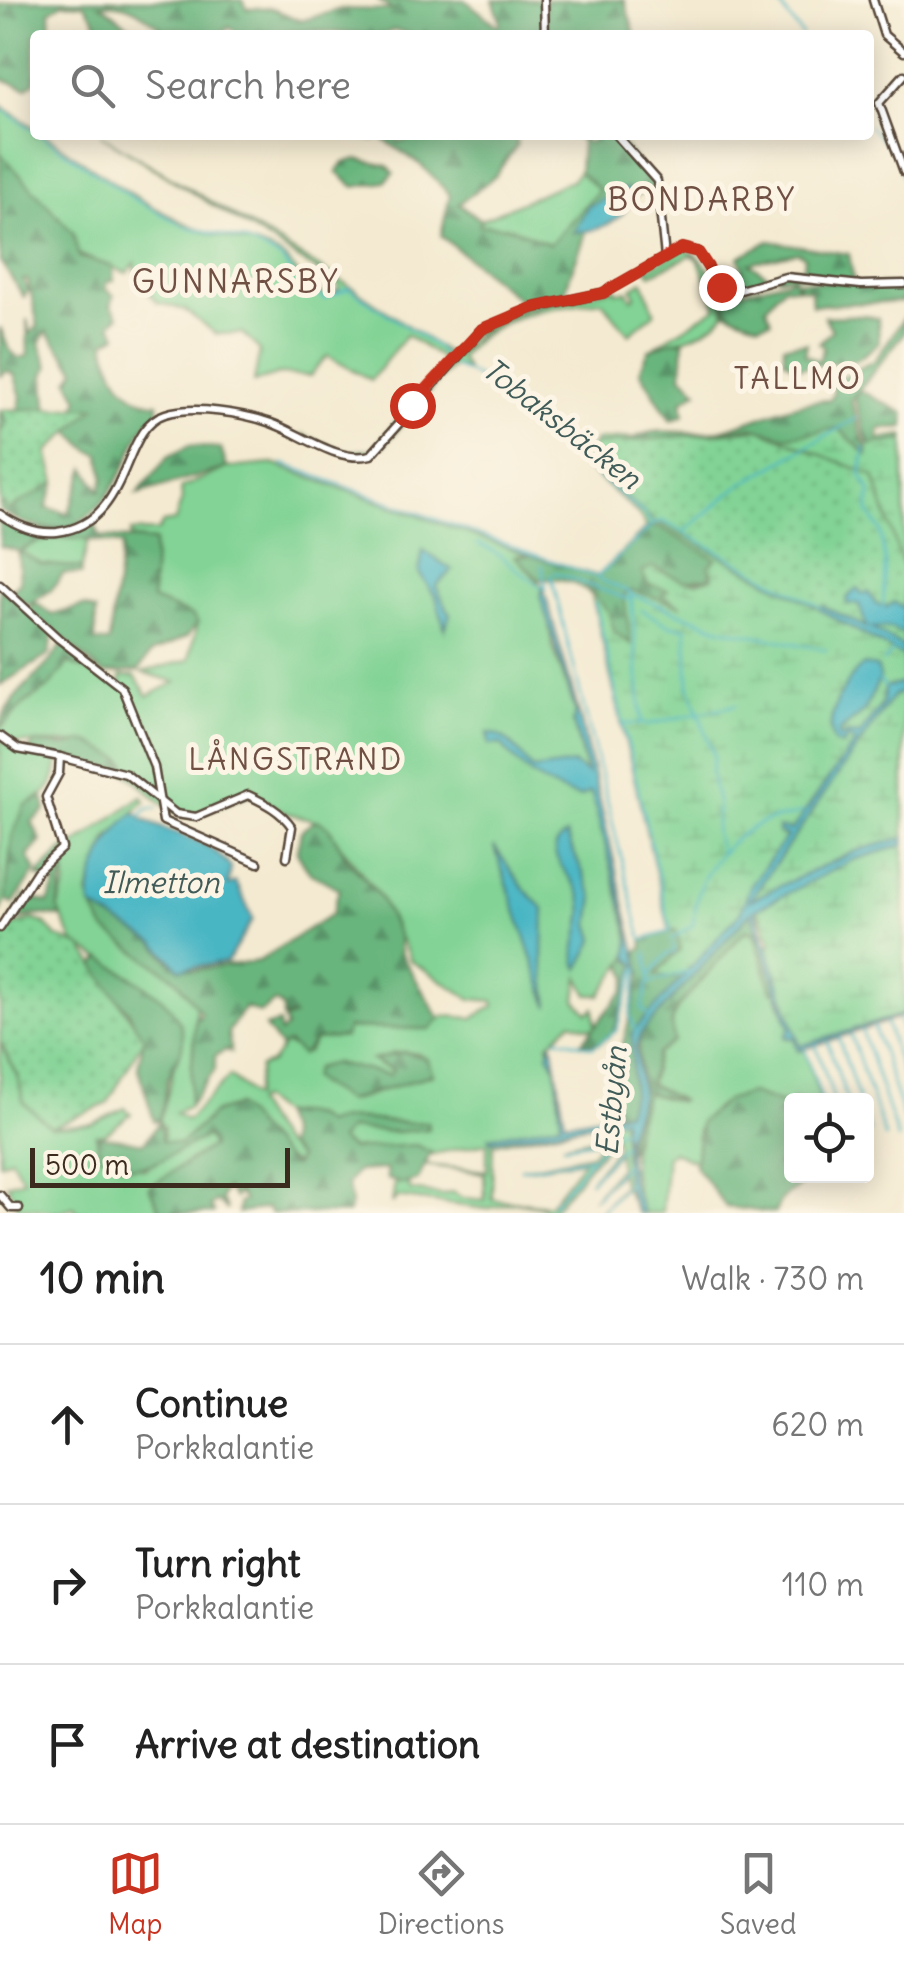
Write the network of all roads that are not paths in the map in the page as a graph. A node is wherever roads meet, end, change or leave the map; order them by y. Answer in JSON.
{"nodes":[{"id":1,"x":544,"y":0,"type":"edge"},
{"id":2,"x":873,"y":0,"type":"edge"},
{"id":3,"x":545,"y":30,"type":"edge"},
{"id":4,"x":904,"y":52,"type":"edge"},
{"id":5,"x":904,"y":75,"type":"edge"},
{"id":6,"x":620,"y":140,"type":"edge"},
{"id":7,"x":904,"y":172,"type":"edge"},
{"id":8,"x":663,"y":244,"type":"junction"},
{"id":9,"x":678,"y":250,"type":"junction"},
{"id":10,"x":665,"y":257,"type":"junction"},
{"id":11,"x":904,"y":284,"type":"edge"},
{"id":12,"x":0,"y":514,"type":"edge"},
{"id":13,"x":0,"y":584,"type":"edge"},
{"id":14,"x":0,"y":736,"type":"edge"},
{"id":15,"x":60,"y":757,"type":"junction"},
{"id":16,"x":158,"y":804,"type":"junction"},
{"id":17,"x":286,"y":857,"type":"dead end"},
{"id":18,"x":258,"y":863,"type":"dead end"},
{"id":19,"x":0,"y":928,"type":"edge"},
{"id":20,"x":0,"y":1195,"type":"edge"},
{"id":21,"x":20,"y":1208,"type":"dead end"}],
"edges":[{"from":1,"to":3,"type":"street"},
{"from":2,"to":4,"type":"street"},
{"from":5,"to":7,"type":"street"},
{"from":6,"to":8,"type":"street"},
{"from":8,"to":9,"type":"street"},
{"from":8,"to":10,"type":"street"},
{"from":9,"to":10,"type":"street"},
{"from":9,"to":11,"type":"street"},
{"from":10,"to":12,"type":"street"},
{"from":13,"to":16,"type":"street"},
{"from":14,"to":15,"type":"street"},
{"from":15,"to":16,"type":"street"},
{"from":15,"to":19,"type":"street"},
{"from":16,"to":17,"type":"street"},
{"from":16,"to":18,"type":"street"},
{"from":20,"to":21,"type":"street"}]}
